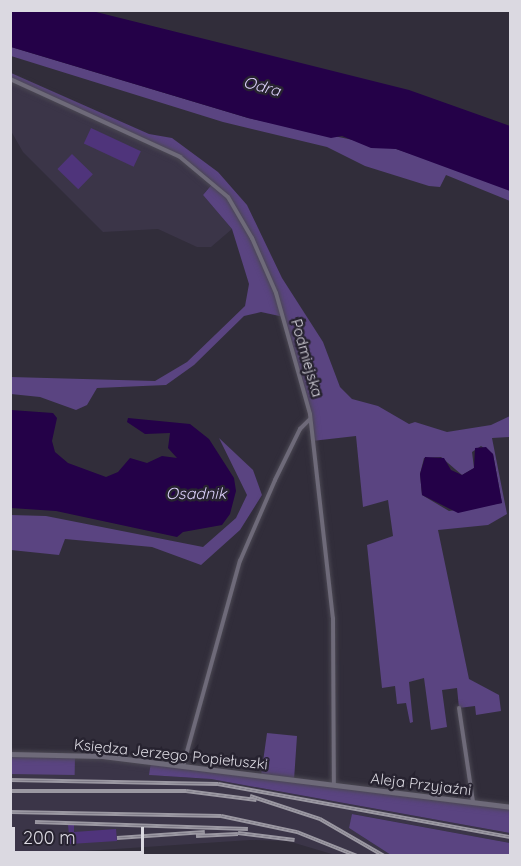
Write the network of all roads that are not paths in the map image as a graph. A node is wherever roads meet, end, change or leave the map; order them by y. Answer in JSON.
{"nodes":[{"id":1,"x":10,"y":79,"type":"edge"},
{"id":2,"x":310,"y":419,"type":"junction"},
{"id":3,"x":459,"y":708,"type":"dead end"},
{"id":4,"x":10,"y":754,"type":"edge"},
{"id":5,"x":183,"y":766,"type":"junction"},
{"id":6,"x":331,"y":785,"type":"junction"},
{"id":7,"x":473,"y":802,"type":"junction"},
{"id":8,"x":510,"y":807,"type":"edge"}],
"edges":[{"from":1,"to":2,"type":"street","name":"Podmiejska"},
{"from":2,"to":5,"type":"street"},
{"from":2,"to":6,"type":"street","name":"Podmiejska"},
{"from":3,"to":7,"type":"street"},
{"from":4,"to":5,"type":"main road","name":"Księdza Jerzego Popiełuszki"},
{"from":5,"to":6,"type":"main road","name":"Księdza Jerzego Popiełuszki"},
{"from":6,"to":7,"type":"main road","name":"Aleja Przyjaźni"},
{"from":7,"to":8,"type":"main road","name":"Aleja Przyjaźni"}]}
